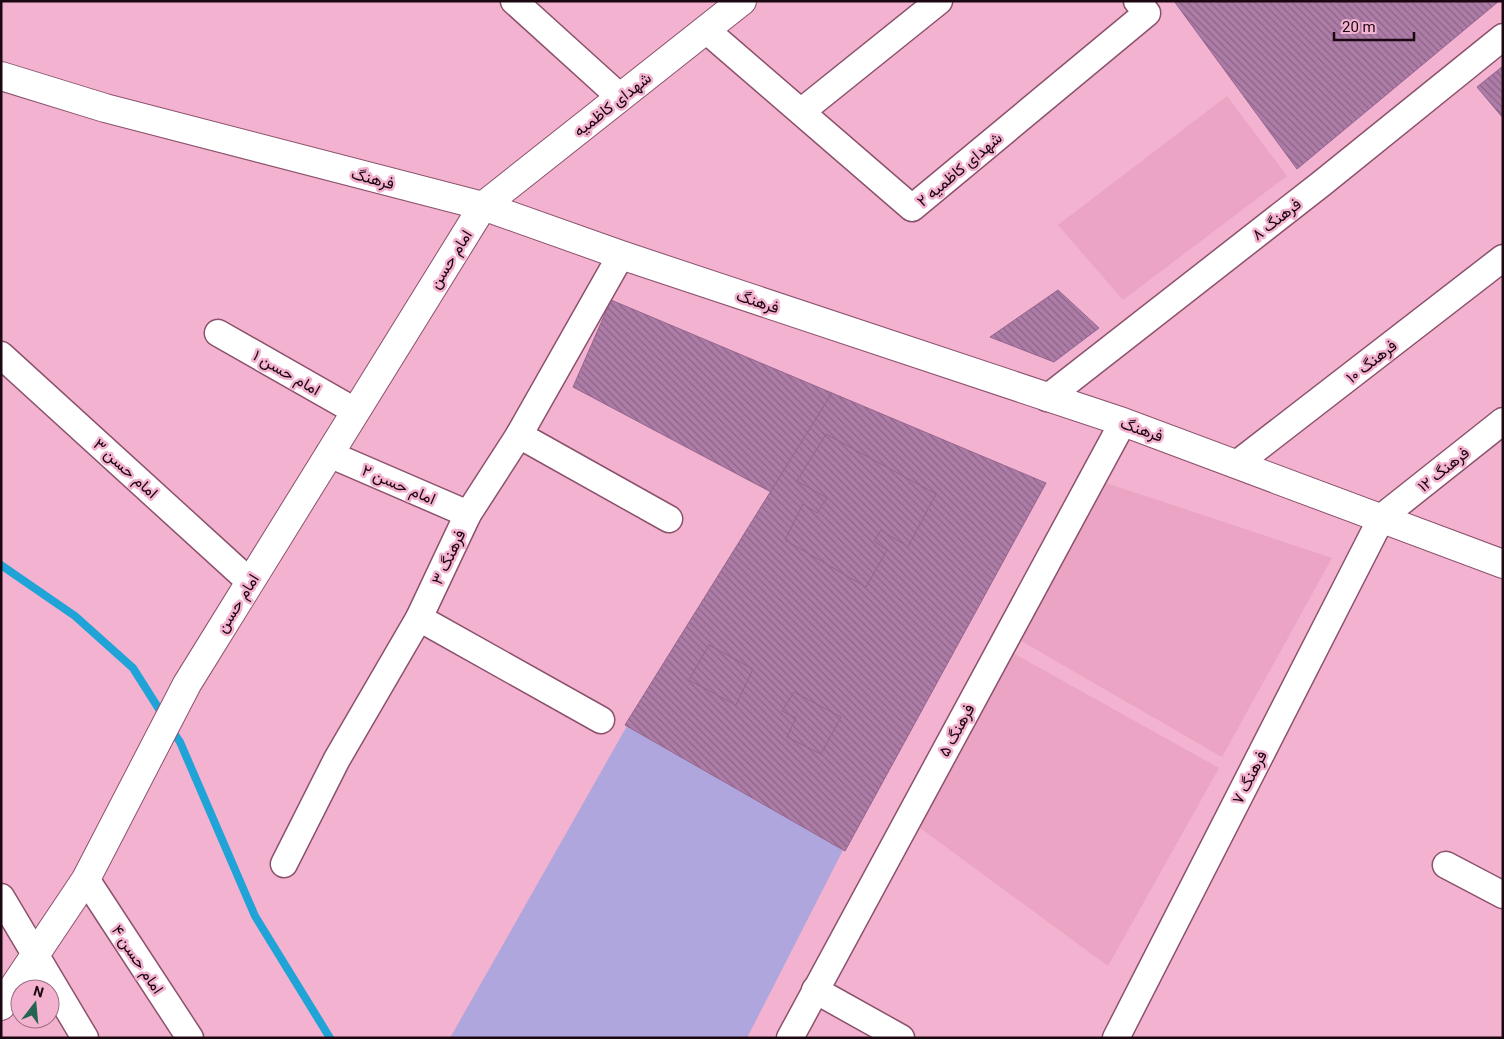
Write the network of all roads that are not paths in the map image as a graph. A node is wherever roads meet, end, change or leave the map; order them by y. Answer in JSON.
{"nodes":[{"id":1,"x":514,"y":1,"type":"edge"},
{"id":2,"x":742,"y":1,"type":"edge"},
{"id":3,"x":939,"y":1,"type":"edge"},
{"id":4,"x":1142,"y":7,"type":"edge"},
{"id":5,"x":706,"y":30,"type":"junction"},
{"id":6,"x":1503,"y":37,"type":"edge"},
{"id":7,"x":1,"y":76,"type":"edge"},
{"id":8,"x":620,"y":97,"type":"junction"},
{"id":9,"x":802,"y":111,"type":"junction"},
{"id":10,"x":483,"y":206,"type":"junction"},
{"id":11,"x":621,"y":255,"type":"junction"},
{"id":12,"x":1503,"y":258,"type":"edge"},
{"id":13,"x":218,"y":333,"type":"dead end"},
{"id":14,"x":1,"y":355,"type":"edge"},
{"id":15,"x":1048,"y":398,"type":"junction"},
{"id":16,"x":355,"y":412,"type":"junction"},
{"id":17,"x":1503,"y":421,"type":"edge"},
{"id":18,"x":1123,"y":422,"type":"junction"},
{"id":19,"x":519,"y":435,"type":"junction"},
{"id":20,"x":329,"y":454,"type":"junction"},
{"id":21,"x":1238,"y":463,"type":"junction"},
{"id":22,"x":468,"y":514,"type":"junction"},
{"id":23,"x":1382,"y":517,"type":"junction"},
{"id":24,"x":669,"y":519,"type":"dead end"},
{"id":25,"x":1503,"y":564,"type":"edge"},
{"id":26,"x":250,"y":582,"type":"junction"},
{"id":27,"x":419,"y":618,"type":"junction"},
{"id":28,"x":601,"y":720,"type":"dead end"},
{"id":29,"x":284,"y":864,"type":"dead end"},
{"id":30,"x":1446,"y":865,"type":"dead end"},
{"id":31,"x":86,"y":879,"type":"junction"},
{"id":32,"x":1503,"y":894,"type":"edge"},
{"id":33,"x":1,"y":897,"type":"edge"},
{"id":34,"x":36,"y":954,"type":"junction"},
{"id":35,"x":815,"y":990,"type":"junction"},
{"id":36,"x":1,"y":1006,"type":"edge"},
{"id":37,"x":85,"y":1038,"type":"edge"},
{"id":38,"x":190,"y":1038,"type":"edge"},
{"id":39,"x":790,"y":1038,"type":"edge"},
{"id":40,"x":901,"y":1038,"type":"edge"},
{"id":41,"x":1116,"y":1038,"type":"edge"}],
"edges":[{"from":1,"to":8,"type":"street"},
{"from":2,"to":5,"type":"main road","name":"شهدای کاظمیه"},
{"from":3,"to":9,"type":"street"},
{"from":4,"to":9,"type":"street","name":"شهدای کاظمیه ۲"},
{"from":5,"to":8,"type":"main road","name":"شهدای کاظمیه"},
{"from":5,"to":9,"type":"street","name":"شهدای کاظمیه ۲"},
{"from":6,"to":15,"type":"street","name":"فرهنگ ۸"},
{"from":7,"to":10,"type":"main road","name":"فرهنگ"},
{"from":8,"to":10,"type":"main road","name":"شهدای کاظمیه"},
{"from":10,"to":11,"type":"main road","name":"فرهنگ"},
{"from":10,"to":16,"type":"main road","name":"امام حسن"},
{"from":11,"to":15,"type":"main road","name":"فرهنگ"},
{"from":11,"to":19,"type":"street","name":"فرهنگ ۳"},
{"from":12,"to":21,"type":"street","name":"فرهنگ ۱۰"},
{"from":13,"to":16,"type":"street","name":"امام حسن ۱"},
{"from":14,"to":26,"type":"street","name":"امام حسن ۳"},
{"from":15,"to":18,"type":"main road","name":"فرهنگ"},
{"from":16,"to":20,"type":"main road","name":"امام حسن"},
{"from":17,"to":23,"type":"street","name":"فرهنگ ۱۲"},
{"from":18,"to":21,"type":"main road","name":"فرهنگ"},
{"from":18,"to":35,"type":"street","name":"فرهنگ ۵"},
{"from":19,"to":22,"type":"street","name":"فرهنگ ۳"},
{"from":19,"to":24,"type":"street"},
{"from":20,"to":22,"type":"street","name":"امام حسن ۲"},
{"from":20,"to":26,"type":"main road","name":"امام حسن"},
{"from":21,"to":23,"type":"main road","name":"فرهنگ"},
{"from":22,"to":27,"type":"street","name":"فرهنگ ۳"},
{"from":23,"to":25,"type":"main road","name":"فرهنگ"},
{"from":23,"to":41,"type":"street","name":"فرهنگ ۷"},
{"from":26,"to":31,"type":"main road","name":"امام حسن"},
{"from":27,"to":28,"type":"street"},
{"from":27,"to":29,"type":"street","name":"فرهنگ ۳"},
{"from":30,"to":32,"type":"street"},
{"from":31,"to":34,"type":"main road","name":"امام حسن"},
{"from":31,"to":38,"type":"street","name":"امام حسن ۴"},
{"from":33,"to":34,"type":"street"},
{"from":34,"to":36,"type":"main road","name":"امام حسن"},
{"from":34,"to":37,"type":"street"},
{"from":35,"to":39,"type":"street","name":"فرهنگ ۵"},
{"from":35,"to":40,"type":"street"}]}
